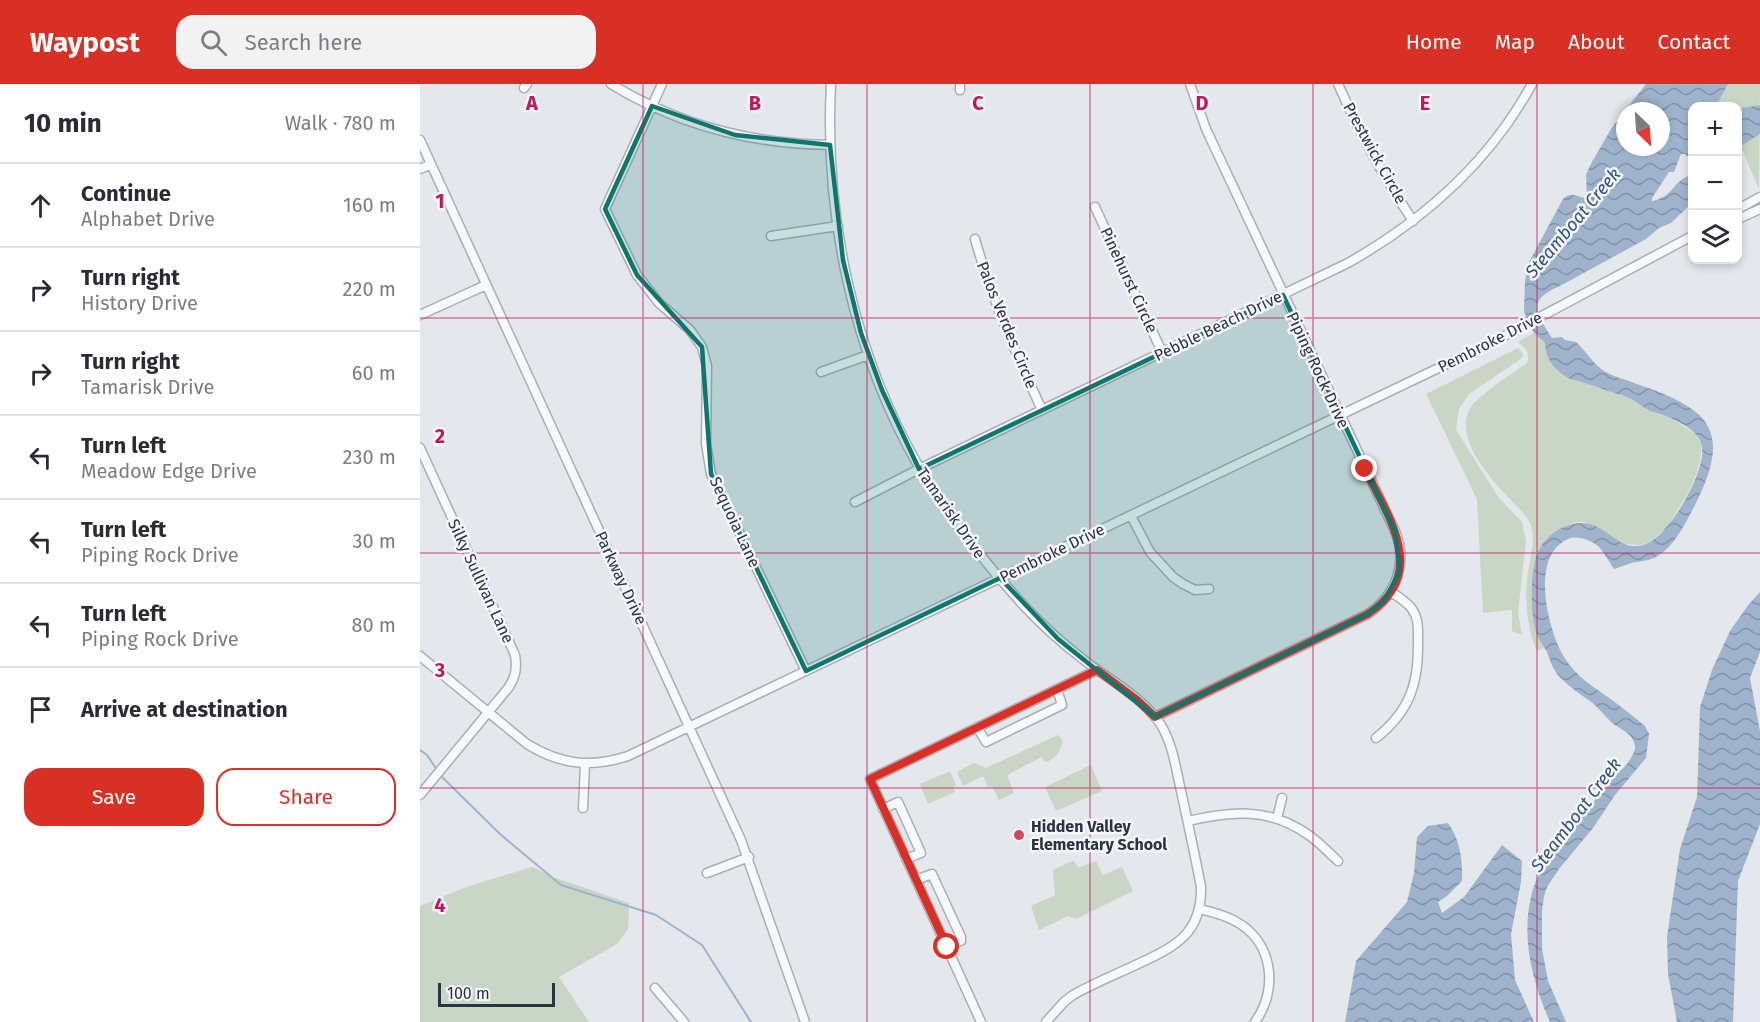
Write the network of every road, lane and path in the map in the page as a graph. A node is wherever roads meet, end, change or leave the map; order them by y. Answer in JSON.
{"nodes":[{"id":1,"x":611,"y":84,"type":"edge"},
{"id":2,"x":662,"y":84,"type":"edge"},
{"id":3,"x":831,"y":84,"type":"edge"},
{"id":4,"x":1190,"y":84,"type":"edge"},
{"id":5,"x":1338,"y":84,"type":"edge"},
{"id":6,"x":1532,"y":84,"type":"edge"},
{"id":7,"x":652,"y":106,"type":"junction"},
{"id":8,"x":420,"y":140,"type":"edge"},
{"id":9,"x":830,"y":145,"type":"junction"},
{"id":10,"x":431,"y":164,"type":"junction"},
{"id":11,"x":420,"y":169,"type":"edge"},
{"id":12,"x":1760,"y":197,"type":"edge"},
{"id":13,"x":1742,"y":206,"type":"edge"},
{"id":14,"x":1095,"y":207,"type":"dead end"},
{"id":15,"x":1760,"y":209,"type":"edge"},
{"id":16,"x":1742,"y":217,"type":"edge"},
{"id":17,"x":1413,"y":221,"type":"junction"},
{"id":18,"x":838,"y":226,"type":"junction"},
{"id":19,"x":771,"y":236,"type":"dead end"},
{"id":20,"x":1688,"y":238,"type":"edge"},
{"id":21,"x":975,"y":239,"type":"dead end"},
{"id":22,"x":486,"y":285,"type":"junction"},
{"id":23,"x":1283,"y":295,"type":"junction"},
{"id":24,"x":420,"y":315,"type":"edge"},
{"id":25,"x":1162,"y":352,"type":"junction"},
{"id":26,"x":868,"y":355,"type":"junction"},
{"id":27,"x":820,"y":372,"type":"dead end"},
{"id":28,"x":1042,"y":410,"type":"junction"},
{"id":29,"x":1339,"y":415,"type":"junction"},
{"id":30,"x":420,"y":448,"type":"edge"},
{"id":31,"x":919,"y":469,"type":"junction"},
{"id":32,"x":855,"y":502,"type":"dead end"},
{"id":33,"x":1131,"y":516,"type":"junction"},
{"id":34,"x":1000,"y":578,"type":"junction"},
{"id":35,"x":1209,"y":589,"type":"dead end"},
{"id":36,"x":1391,"y":592,"type":"junction"},
{"id":37,"x":420,"y":656,"type":"edge"},
{"id":38,"x":1097,"y":670,"type":"junction"},
{"id":39,"x":806,"y":671,"type":"junction"},
{"id":40,"x":1057,"y":689,"type":"junction"},
{"id":41,"x":488,"y":712,"type":"junction"},
{"id":42,"x":1155,"y":717,"type":"junction"},
{"id":43,"x":690,"y":727,"type":"junction"},
{"id":44,"x":976,"y":727,"type":"junction"},
{"id":45,"x":1376,"y":738,"type":"dead end"},
{"id":46,"x":585,"y":764,"type":"junction"},
{"id":47,"x":420,"y":795,"type":"edge"},
{"id":48,"x":1282,"y":798,"type":"dead end"},
{"id":49,"x":583,"y":808,"type":"dead end"},
{"id":50,"x":884,"y":809,"type":"junction"},
{"id":51,"x":1276,"y":819,"type":"junction"},
{"id":52,"x":1188,"y":821,"type":"junction"},
{"id":53,"x":748,"y":857,"type":"junction"},
{"id":54,"x":906,"y":860,"type":"junction"},
{"id":55,"x":1338,"y":861,"type":"dead end"},
{"id":56,"x":707,"y":873,"type":"dead end"},
{"id":57,"x":916,"y":880,"type":"junction"},
{"id":58,"x":1200,"y":909,"type":"junction"},
{"id":59,"x":947,"y":947,"type":"junction"},
{"id":60,"x":655,"y":988,"type":"dead end"},
{"id":61,"x":684,"y":1022,"type":"edge"},
{"id":62,"x":805,"y":1022,"type":"edge"},
{"id":63,"x":981,"y":1022,"type":"edge"},
{"id":64,"x":1047,"y":1022,"type":"edge"},
{"id":65,"x":1255,"y":1022,"type":"edge"}],
"edges":[{"from":1,"to":7,"type":"street"},
{"from":2,"to":7,"type":"street","name":"Sequoia Lane"},
{"from":3,"to":9,"type":"street","name":"Tamarisk Drive"},
{"from":4,"to":23,"type":"street","name":"Piping Rock Drive"},
{"from":5,"to":17,"type":"street","name":"Prestwick Circle"},
{"from":6,"to":17,"type":"street","name":"Pebble Beach Drive"},
{"from":7,"to":9,"type":"street"},
{"from":7,"to":39,"type":"street","name":"Sequoia Lane"},
{"from":8,"to":10,"type":"street","name":"Parkway Drive"},
{"from":9,"to":18,"type":"street","name":"Tamarisk Drive"},
{"from":10,"to":11,"type":"street"},
{"from":10,"to":22,"type":"street","name":"Parkway Drive"},
{"from":12,"to":13,"type":"street"},
{"from":14,"to":25,"type":"street","name":"Pinehurst Circle"},
{"from":15,"to":16,"type":"street"},
{"from":17,"to":23,"type":"street","name":"Pebble Beach Drive"},
{"from":18,"to":19,"type":"street"},
{"from":18,"to":26,"type":"street","name":"Tamarisk Drive"},
{"from":20,"to":29,"type":"street","name":"Pembroke Drive"},
{"from":21,"to":28,"type":"street","name":"Palos Verdes Circle"},
{"from":22,"to":24,"type":"street"},
{"from":22,"to":43,"type":"street","name":"Parkway Drive"},
{"from":23,"to":25,"type":"street","name":"Pebble Beach Drive"},
{"from":23,"to":29,"type":"street","name":"Piping Rock Drive"},
{"from":25,"to":28,"type":"street","name":"Pebble Beach Drive"},
{"from":26,"to":27,"type":"street"},
{"from":26,"to":31,"type":"street","name":"Tamarisk Drive"},
{"from":28,"to":31,"type":"street","name":"Pebble Beach Drive"},
{"from":29,"to":33,"type":"street","name":"Pembroke Drive"},
{"from":29,"to":36,"type":"street","name":"Piping Rock Drive"},
{"from":30,"to":41,"type":"street","name":"Silky Sullivan Lane"},
{"from":31,"to":32,"type":"street","name":"Pebble Beach Drive"},
{"from":31,"to":34,"type":"street","name":"Tamarisk Drive"},
{"from":33,"to":34,"type":"street","name":"Pembroke Drive"},
{"from":33,"to":35,"type":"street"},
{"from":34,"to":38,"type":"street","name":"Tamarisk Drive"},
{"from":34,"to":39,"type":"street","name":"Pembroke Drive"},
{"from":36,"to":42,"type":"street"},
{"from":36,"to":45,"type":"street"},
{"from":37,"to":41,"type":"street","name":"Pembroke Drive"},
{"from":38,"to":40,"type":"street"},
{"from":38,"to":42,"type":"street","name":"Tamarisk Drive"},
{"from":39,"to":43,"type":"street","name":"Pembroke Drive"},
{"from":40,"to":44,"type":"street"},
{"from":40,"to":44,"type":"street"},
{"from":41,"to":46,"type":"street","name":"Pembroke Drive"},
{"from":41,"to":47,"type":"street","name":"Silky Sullivan Lane"},
{"from":42,"to":52,"type":"street","name":"Tamarisk Drive"},
{"from":43,"to":46,"type":"street","name":"Pembroke Drive"},
{"from":43,"to":53,"type":"street","name":"Parkway Drive"},
{"from":44,"to":50,"type":"street"},
{"from":46,"to":49,"type":"street"},
{"from":48,"to":51,"type":"street"},
{"from":50,"to":54,"type":"street"},
{"from":50,"to":54,"type":"street"},
{"from":51,"to":52,"type":"street"},
{"from":51,"to":55,"type":"street"},
{"from":52,"to":58,"type":"street","name":"Tamarisk Drive"},
{"from":53,"to":56,"type":"street"},
{"from":53,"to":62,"type":"street","name":"Parkway Drive"},
{"from":54,"to":57,"type":"street"},
{"from":57,"to":59,"type":"street"},
{"from":57,"to":59,"type":"street"},
{"from":58,"to":64,"type":"street"},
{"from":58,"to":65,"type":"street"},
{"from":59,"to":63,"type":"street"},
{"from":60,"to":61,"type":"street"}]}
